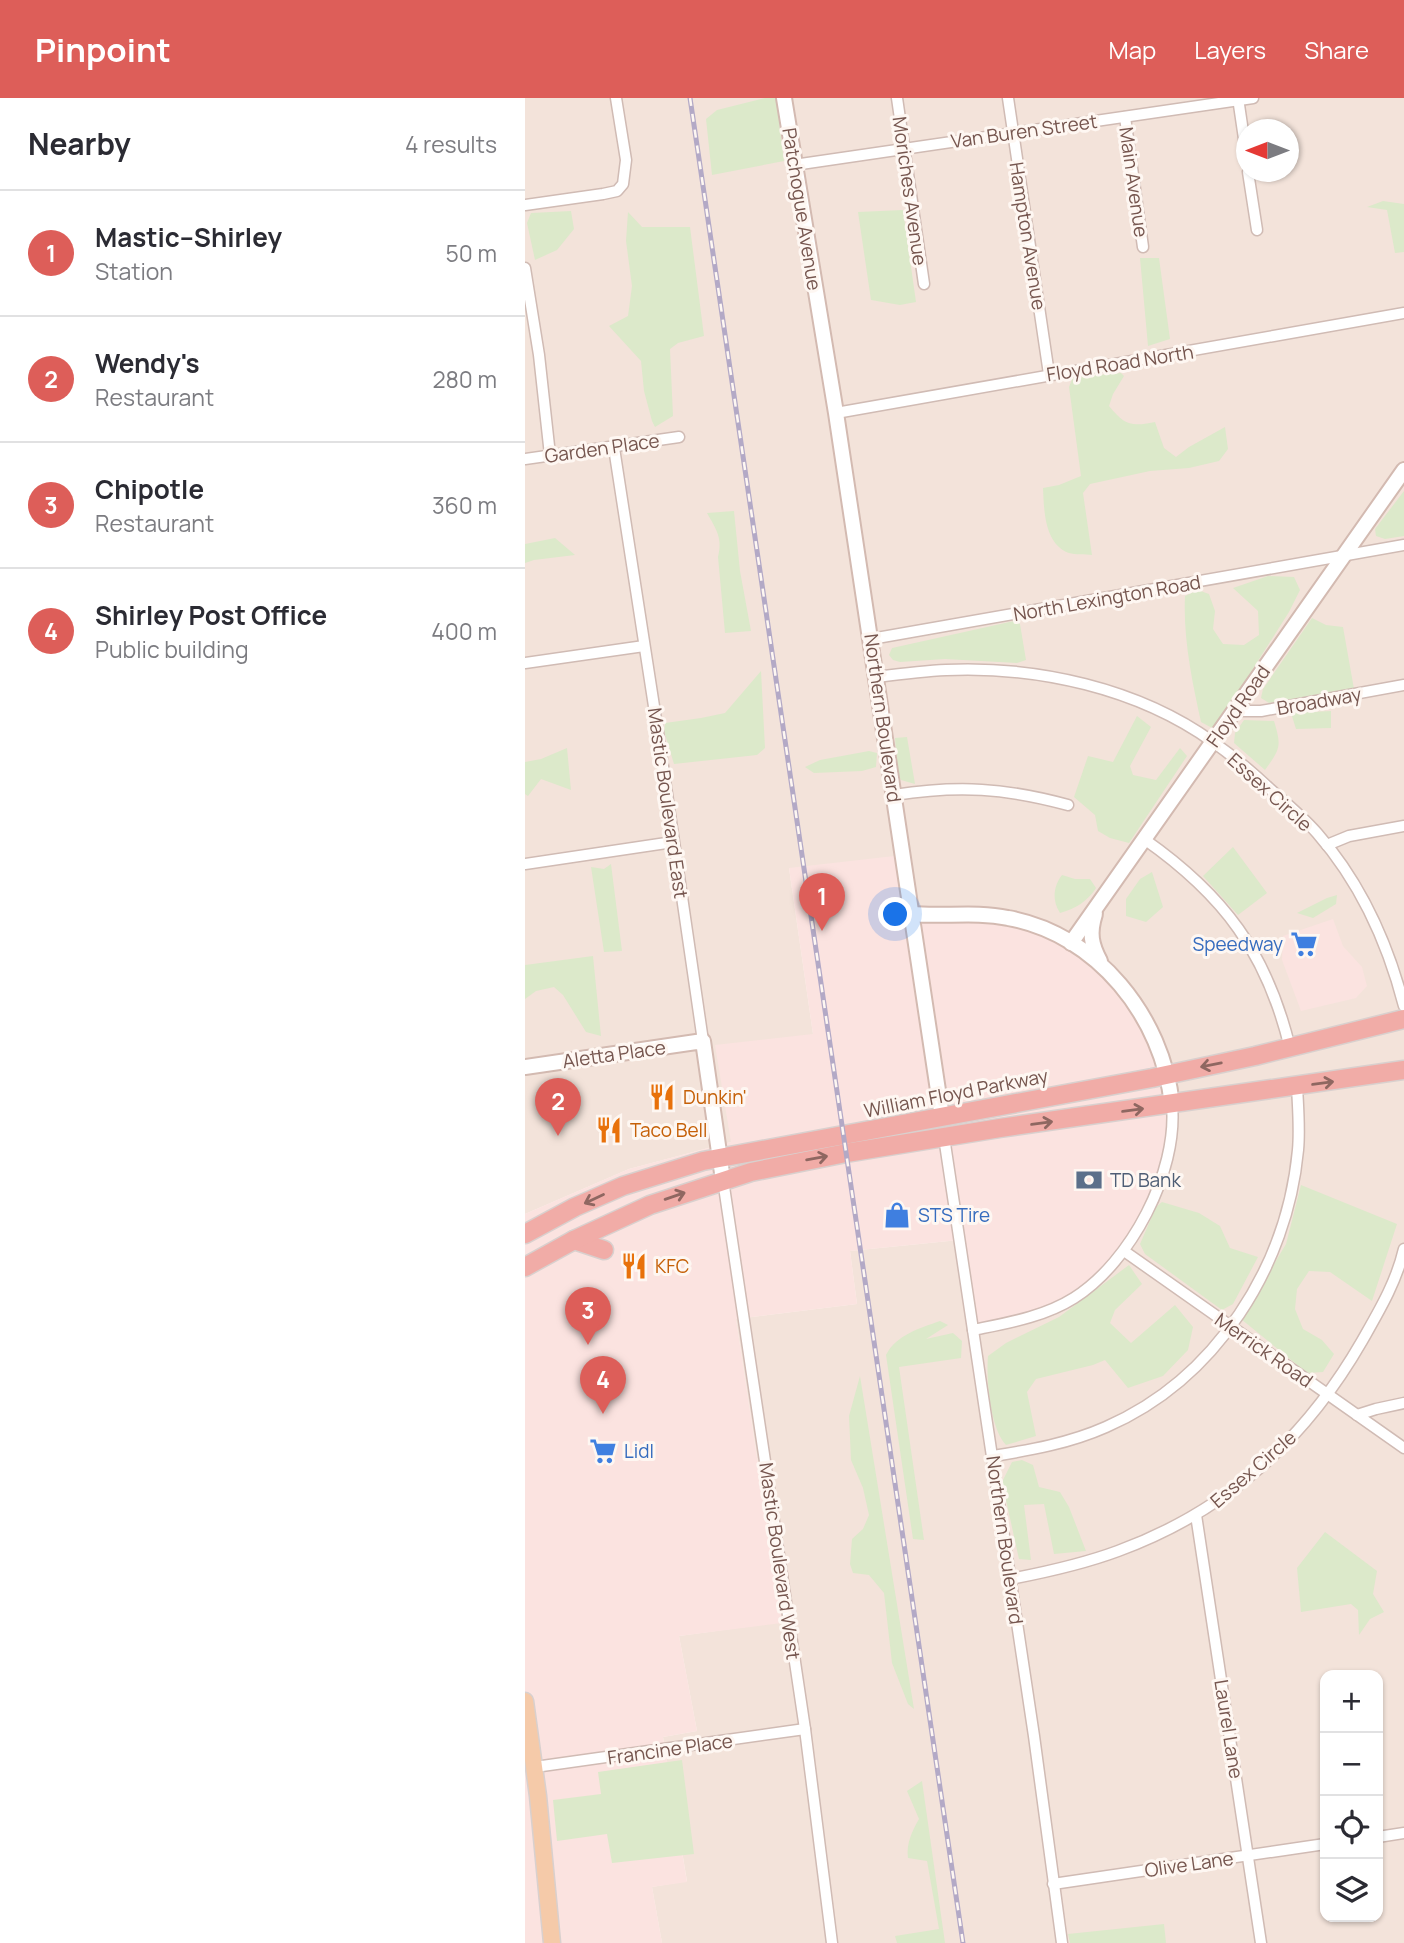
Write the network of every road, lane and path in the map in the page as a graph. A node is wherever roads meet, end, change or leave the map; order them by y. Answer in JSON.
{"nodes":[{"id":1,"x":616,"y":98,"type":"edge"},
{"id":2,"x":784,"y":98,"type":"edge"},
{"id":3,"x":897,"y":98,"type":"edge"},
{"id":4,"x":1008,"y":98,"type":"edge"},
{"id":5,"x":1253,"y":98,"type":"edge"},
{"id":6,"x":1238,"y":99,"type":"edge"},
{"id":7,"x":1125,"y":117,"type":"junction"},
{"id":8,"x":1241,"y":119,"type":"edge"},
{"id":9,"x":1013,"y":132,"type":"junction"},
{"id":10,"x":904,"y":149,"type":"junction"},
{"id":11,"x":795,"y":165,"type":"junction"},
{"id":12,"x":1250,"y":182,"type":"edge"},
{"id":13,"x":525,"y":205,"type":"edge"},
{"id":14,"x":1257,"y":230,"type":"dead end"},
{"id":15,"x":1143,"y":247,"type":"dead end"},
{"id":16,"x":525,"y":268,"type":"edge"},
{"id":17,"x":923,"y":284,"type":"dead end"},
{"id":18,"x":1404,"y":313,"type":"edge"},
{"id":19,"x":820,"y":321,"type":"joint"},
{"id":20,"x":1049,"y":374,"type":"junction"},
{"id":21,"x":836,"y":413,"type":"junction"},
{"id":22,"x":679,"y":437,"type":"dead end"},
{"id":23,"x":614,"y":448,"type":"junction"},
{"id":24,"x":550,"y":455,"type":"junction"},
{"id":25,"x":525,"y":459,"type":"edge"},
{"id":26,"x":1404,"y":470,"type":"edge"},
{"id":27,"x":1404,"y":545,"type":"edge"},
{"id":28,"x":1343,"y":556,"type":"junction"},
{"id":29,"x":871,"y":639,"type":"junction"},
{"id":30,"x":644,"y":646,"type":"junction"},
{"id":31,"x":525,"y":663,"type":"edge"},
{"id":32,"x":877,"y":677,"type":"junction"},
{"id":33,"x":1404,"y":685,"type":"edge"},
{"id":34,"x":1234,"y":711,"type":"junction"},
{"id":35,"x":1213,"y":741,"type":"junction"},
{"id":36,"x":894,"y":795,"type":"junction"},
{"id":37,"x":1068,"y":805,"type":"dead end"},
{"id":38,"x":1404,"y":826,"type":"edge"},
{"id":39,"x":1144,"y":839,"type":"junction"},
{"id":40,"x":673,"y":842,"type":"junction"},
{"id":41,"x":1327,"y":845,"type":"junction"},
{"id":42,"x":525,"y":864,"type":"edge"},
{"id":43,"x":1098,"y":906,"type":"junction"},
{"id":44,"x":912,"y":914,"type":"junction"},
{"id":45,"x":1071,"y":943,"type":"junction"},
{"id":46,"x":1103,"y":967,"type":"junction"},
{"id":47,"x":1404,"y":1006,"type":"edge"},
{"id":48,"x":1404,"y":1019,"type":"edge"},
{"id":49,"x":703,"y":1041,"type":"junction"},
{"id":50,"x":1290,"y":1048,"type":"junction"},
{"id":51,"x":525,"y":1067,"type":"edge"},
{"id":52,"x":1404,"y":1070,"type":"edge"},
{"id":53,"x":1168,"y":1074,"type":"junction"},
{"id":54,"x":1297,"y":1086,"type":"junction"},
{"id":55,"x":1173,"y":1105,"type":"junction"},
{"id":56,"x":942,"y":1116,"type":"junction"},
{"id":57,"x":944,"y":1137,"type":"junction"},
{"id":58,"x":720,"y":1158,"type":"junction"},
{"id":59,"x":723,"y":1180,"type":"junction"},
{"id":60,"x":525,"y":1234,"type":"edge"},
{"id":61,"x":574,"y":1240,"type":"junction"},
{"id":62,"x":604,"y":1250,"type":"dead end"},
{"id":63,"x":1404,"y":1250,"type":"edge"},
{"id":64,"x":1124,"y":1251,"type":"junction"},
{"id":65,"x":1402,"y":1265,"type":"edge"},
{"id":66,"x":525,"y":1267,"type":"edge"},
{"id":67,"x":1231,"y":1328,"type":"junction"},
{"id":68,"x":973,"y":1330,"type":"junction"},
{"id":69,"x":1328,"y":1395,"type":"junction"},
{"id":70,"x":1404,"y":1403,"type":"edge"},
{"id":71,"x":1357,"y":1415,"type":"junction"},
{"id":72,"x":1404,"y":1448,"type":"edge"},
{"id":73,"x":993,"y":1456,"type":"junction"},
{"id":74,"x":1196,"y":1515,"type":"junction"},
{"id":75,"x":1010,"y":1579,"type":"junction"},
{"id":76,"x":525,"y":1701,"type":"edge"},
{"id":77,"x":805,"y":1729,"type":"junction"},
{"id":78,"x":528,"y":1743,"type":"edge"},
{"id":79,"x":534,"y":1767,"type":"junction"},
{"id":80,"x":1404,"y":1833,"type":"edge"},
{"id":81,"x":1383,"y":1835,"type":"edge"},
{"id":82,"x":1320,"y":1845,"type":"edge"},
{"id":83,"x":1249,"y":1855,"type":"junction"},
{"id":84,"x":1053,"y":1884,"type":"junction"},
{"id":85,"x":552,"y":1943,"type":"edge"},
{"id":86,"x":831,"y":1943,"type":"edge"},
{"id":87,"x":1062,"y":1943,"type":"edge"},
{"id":88,"x":1261,"y":1943,"type":"edge"}],
"edges":[{"from":1,"to":13,"type":"street"},
{"from":2,"to":11,"type":"street","name":"Patchogue Avenue"},
{"from":3,"to":10,"type":"street","name":"Moriches Avenue"},
{"from":4,"to":9,"type":"street","name":"Hampton Avenue"},
{"from":5,"to":6,"type":"street","name":"Van Buren Street"},
{"from":6,"to":7,"type":"street","name":"Van Buren Street"},
{"from":6,"to":8,"type":"street"},
{"from":7,"to":9,"type":"street","name":"Van Buren Street"},
{"from":7,"to":15,"type":"street","name":"Main Avenue"},
{"from":9,"to":10,"type":"street","name":"Van Buren Street"},
{"from":9,"to":20,"type":"street","name":"Hampton Avenue"},
{"from":10,"to":11,"type":"street","name":"Van Buren Street"},
{"from":10,"to":17,"type":"street","name":"Moriches Avenue"},
{"from":11,"to":19,"type":"street","name":"Patchogue Avenue"},
{"from":12,"to":14,"type":"street"},
{"from":16,"to":24,"type":"street"},
{"from":18,"to":20,"type":"street","name":"Floyd Road North"},
{"from":19,"to":21,"type":"street","name":"Northern Boulevard"},
{"from":20,"to":21,"type":"street","name":"Floyd Road North"},
{"from":21,"to":29,"type":"street","name":"Northern Boulevard"},
{"from":22,"to":23,"type":"street","name":"Garden Place"},
{"from":23,"to":24,"type":"street","name":"Garden Place"},
{"from":23,"to":30,"type":"street","name":"Mastic Boulevard East"},
{"from":24,"to":25,"type":"street","name":"Garden Place"},
{"from":26,"to":28,"type":"street","name":"Floyd Road"},
{"from":27,"to":28,"type":"street","name":"North Lexington Road"},
{"from":28,"to":29,"type":"street","name":"North Lexington Road"},
{"from":28,"to":34,"type":"street","name":"Floyd Road"},
{"from":29,"to":32,"type":"street","name":"Northern Boulevard"},
{"from":30,"to":31,"type":"street"},
{"from":30,"to":40,"type":"street","name":"Mastic Boulevard East"},
{"from":32,"to":35,"type":"street","name":"Essex Circle"},
{"from":32,"to":36,"type":"street","name":"Northern Boulevard"},
{"from":33,"to":34,"type":"street","name":"Broadway"},
{"from":34,"to":35,"type":"street","name":"Floyd Road"},
{"from":35,"to":39,"type":"street","name":"Floyd Road"},
{"from":35,"to":41,"type":"street","name":"Essex Circle"},
{"from":36,"to":37,"type":"street"},
{"from":36,"to":44,"type":"street","name":"Northern Boulevard"},
{"from":38,"to":41,"type":"street"},
{"from":39,"to":43,"type":"street","name":"Floyd Road"},
{"from":39,"to":50,"type":"street"},
{"from":40,"to":42,"type":"street"},
{"from":40,"to":49,"type":"street","name":"Mastic Boulevard East"},
{"from":41,"to":47,"type":"street","name":"Essex Circle"},
{"from":43,"to":45,"type":"street","name":"Floyd Road"},
{"from":43,"to":46,"type":"street"},
{"from":44,"to":45,"type":"street"},
{"from":44,"to":56,"type":"street","name":"Northern Boulevard"},
{"from":45,"to":46,"type":"street"},
{"from":46,"to":53,"type":"street"},
{"from":48,"to":50,"type":"highway","name":"William Floyd Parkway"},
{"from":49,"to":51,"type":"street","name":"Aletta Place"},
{"from":49,"to":58,"type":"street","name":"Mastic Boulevard East"},
{"from":50,"to":53,"type":"highway","name":"William Floyd Parkway","one_way":true},
{"from":54,"to":52,"type":"highway","name":"William Floyd Parkway","one_way":true},
{"from":53,"to":55,"type":"street"},
{"from":53,"to":56,"type":"highway","name":"William Floyd Parkway"},
{"from":54,"to":55,"type":"highway","name":"William Floyd Parkway"},
{"from":54,"to":67,"type":"street"},
{"from":57,"to":55,"type":"highway","name":"William Floyd Parkway","one_way":true},
{"from":55,"to":64,"type":"street"},
{"from":56,"to":58,"type":"highway","name":"William Floyd Parkway"},
{"from":59,"to":57,"type":"highway","name":"William Floyd Parkway","one_way":true},
{"from":57,"to":68,"type":"street","name":"Northern Boulevard"},
{"from":58,"to":59,"type":"street","name":"Mastic Boulevard East"},
{"from":58,"to":60,"type":"highway","name":"William Floyd Parkway","one_way":true},
{"from":61,"to":59,"type":"highway","name":"William Floyd Parkway","one_way":true},
{"from":59,"to":77,"type":"street","name":"Mastic Boulevard West"},
{"from":61,"to":62,"type":"highway"},
{"from":61,"to":66,"type":"highway","name":"William Floyd Parkway"},
{"from":63,"to":65,"type":"street","name":"Essex Circle"},
{"from":64,"to":67,"type":"street","name":"Merrick Road"},
{"from":64,"to":68,"type":"street"},
{"from":65,"to":69,"type":"street","name":"Essex Circle"},
{"from":67,"to":69,"type":"street","name":"Merrick Road"},
{"from":67,"to":73,"type":"street"},
{"from":68,"to":73,"type":"street","name":"Northern Boulevard"},
{"from":69,"to":71,"type":"street","name":"Merrick Road"},
{"from":69,"to":74,"type":"street","name":"Essex Circle"},
{"from":70,"to":71,"type":"street"},
{"from":71,"to":72,"type":"street","name":"Merrick Road"},
{"from":73,"to":75,"type":"street","name":"Northern Boulevard"},
{"from":74,"to":75,"type":"street","name":"Essex Circle"},
{"from":74,"to":83,"type":"street","name":"Laurel Lane"},
{"from":75,"to":84,"type":"street","name":"Northern Boulevard"},
{"from":76,"to":78,"type":"main road"},
{"from":77,"to":79,"type":"street","name":"Francine Place"},
{"from":77,"to":86,"type":"street","name":"Mastic Boulevard West"},
{"from":78,"to":79,"type":"main road"},
{"from":79,"to":85,"type":"main road"},
{"from":80,"to":81,"type":"street"},
{"from":82,"to":83,"type":"street","name":"Olive Lane"},
{"from":83,"to":84,"type":"street","name":"Olive Lane"},
{"from":83,"to":88,"type":"street","name":"Laurel Lane"},
{"from":84,"to":87,"type":"street","name":"Northern Boulevard"}]}
